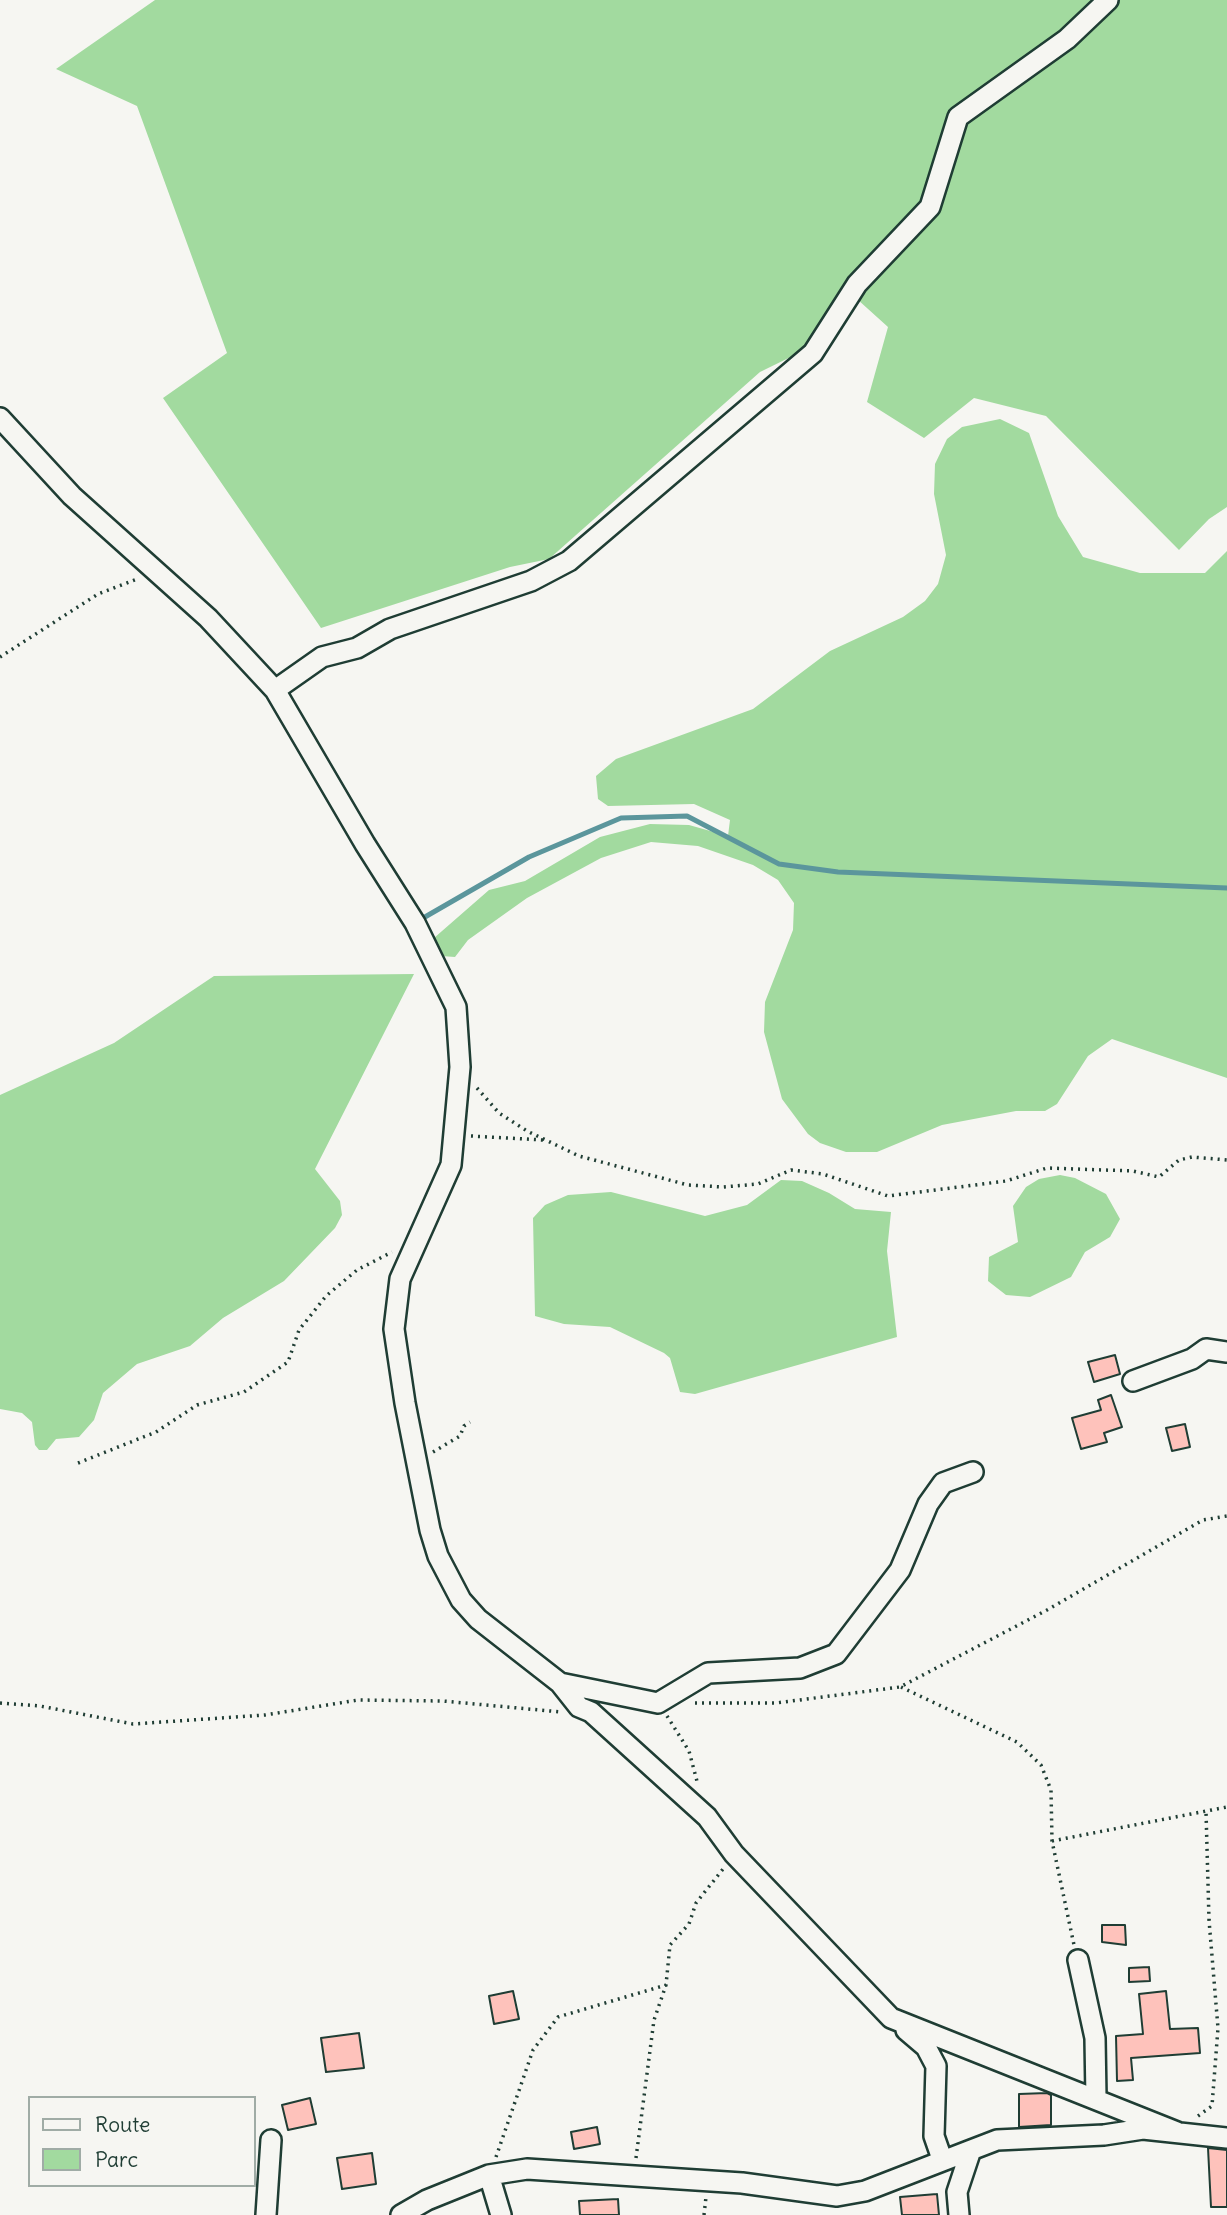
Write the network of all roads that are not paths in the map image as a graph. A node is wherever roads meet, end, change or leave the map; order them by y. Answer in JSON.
{"nodes":[{"id":1,"x":1108,"y":0,"type":"edge"},
{"id":2,"x":0,"y":418,"type":"edge"},
{"id":3,"x":275,"y":690,"type":"junction"},
{"id":4,"x":1227,"y":1352,"type":"edge"},
{"id":5,"x":1133,"y":1381,"type":"dead end"},
{"id":6,"x":973,"y":1472,"type":"dead end"},
{"id":7,"x":560,"y":1682,"type":"junction"},
{"id":8,"x":1078,"y":1960,"type":"road end"},
{"id":9,"x":891,"y":2018,"type":"junction"},
{"id":10,"x":1096,"y":2098,"type":"junction"},
{"id":11,"x":1177,"y":2132,"type":"junction"},
{"id":12,"x":1227,"y":2138,"type":"edge"},
{"id":13,"x":271,"y":2140,"type":"dead end"},
{"id":14,"x":971,"y":2150,"type":"junction"},
{"id":15,"x":942,"y":2159,"type":"junction"},
{"id":16,"x":489,"y":2175,"type":"junction"},
{"id":17,"x":266,"y":2215,"type":"edge"},
{"id":18,"x":401,"y":2215,"type":"edge"},
{"id":19,"x":501,"y":2215,"type":"edge"},
{"id":20,"x":959,"y":2215,"type":"edge"}],
"edges":[{"from":1,"to":3,"type":"street"},
{"from":2,"to":3,"type":"street"},
{"from":3,"to":7,"type":"street"},
{"from":4,"to":5,"type":"street"},
{"from":6,"to":7,"type":"street"},
{"from":7,"to":9,"type":"street"},
{"from":8,"to":10,"type":"street"},
{"from":9,"to":10,"type":"street"},
{"from":9,"to":15,"type":"street"},
{"from":10,"to":11,"type":"street"},
{"from":11,"to":12,"type":"street"},
{"from":11,"to":14,"type":"street"},
{"from":13,"to":17,"type":"street"},
{"from":14,"to":15,"type":"street"},
{"from":14,"to":20,"type":"street"},
{"from":15,"to":16,"type":"street"},
{"from":16,"to":18,"type":"street"},
{"from":16,"to":19,"type":"street"}]}
